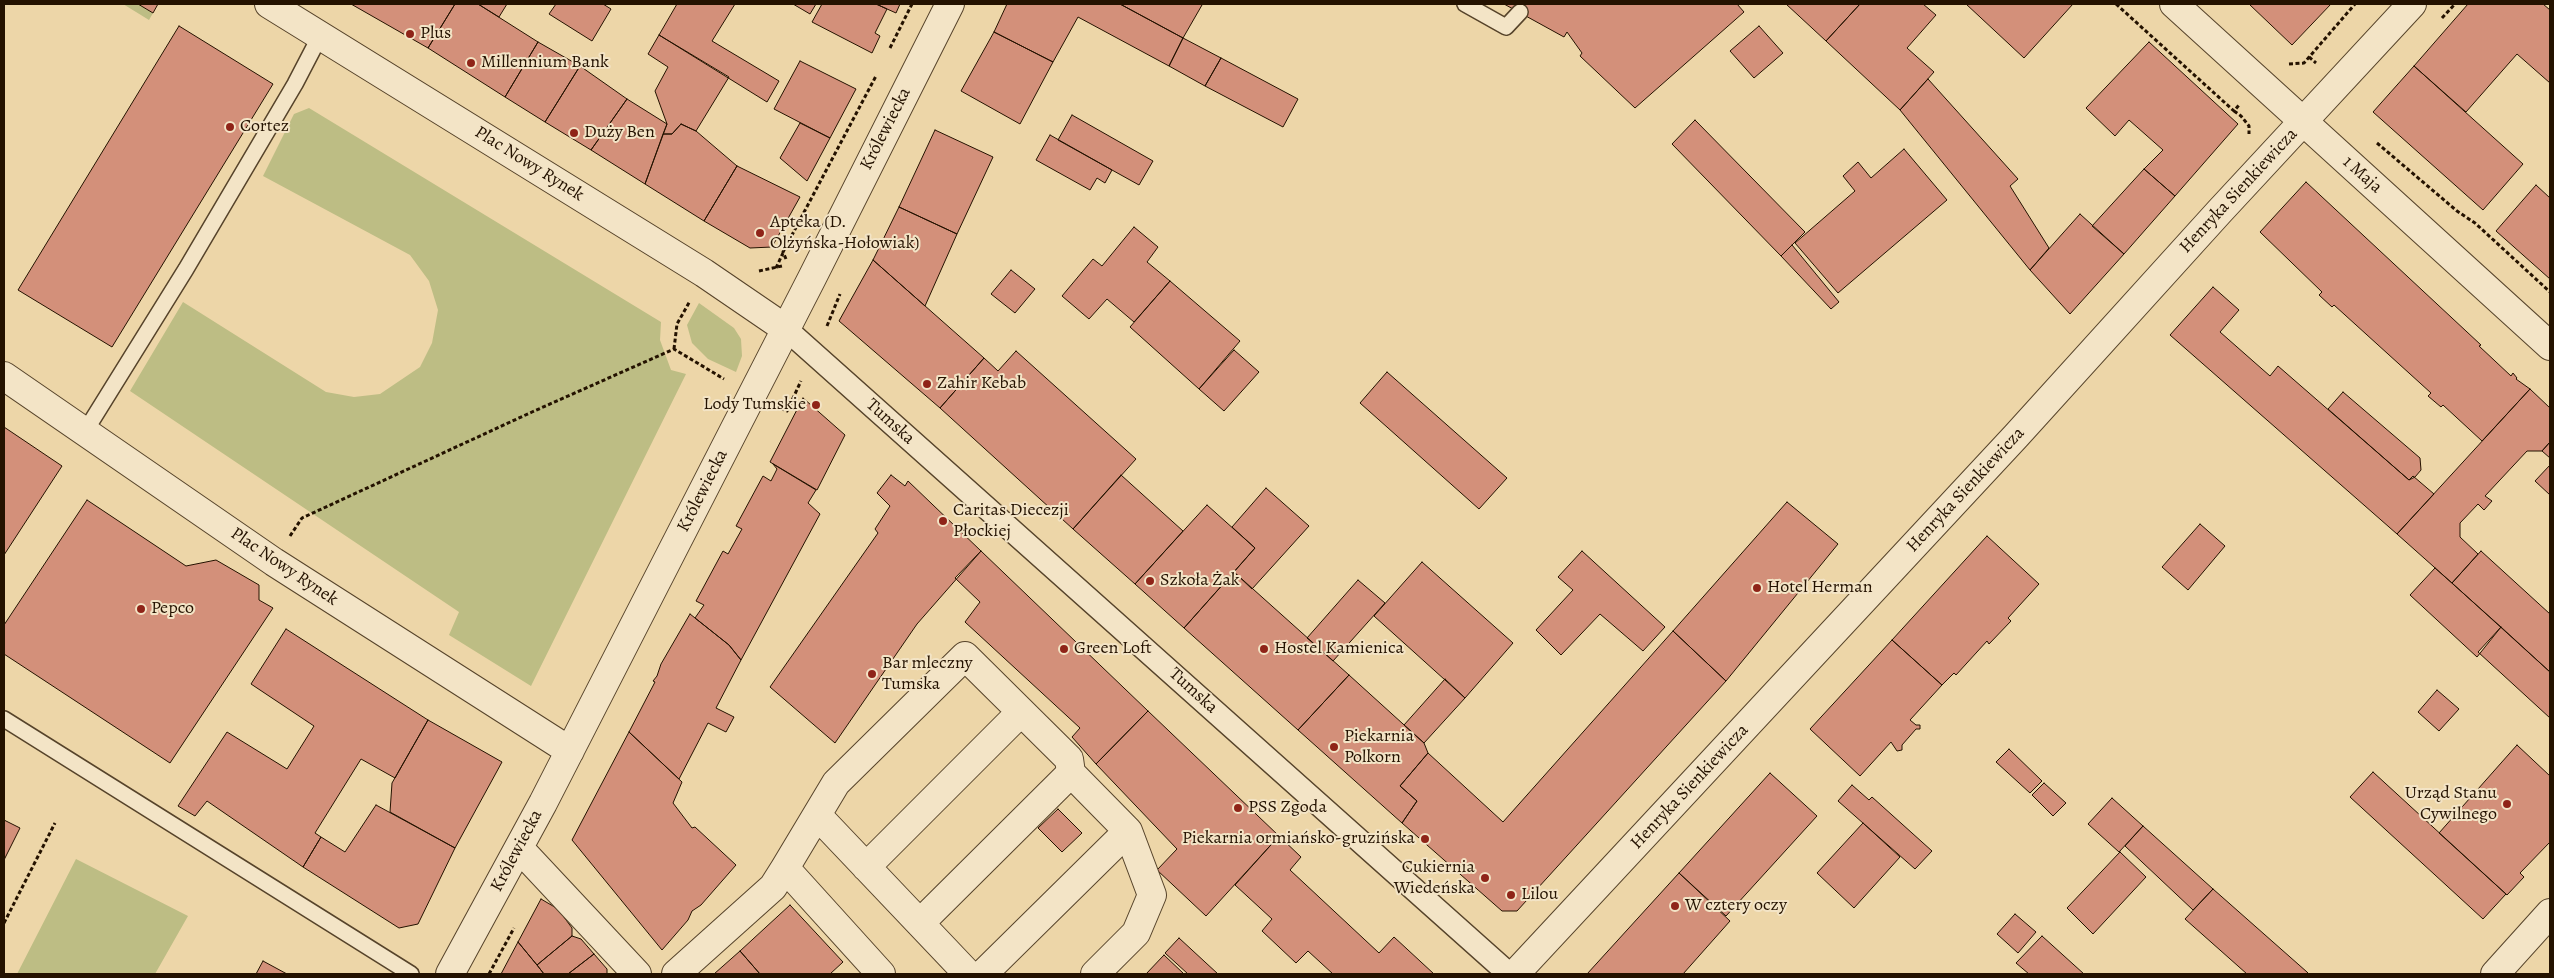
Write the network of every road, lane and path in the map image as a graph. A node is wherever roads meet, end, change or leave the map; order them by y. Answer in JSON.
{"nodes":[{"id":1,"x":269,"y":4,"type":"edge"},
{"id":2,"x":912,"y":4,"type":"edge"},
{"id":3,"x":950,"y":4,"type":"edge"},
{"id":4,"x":1464,"y":4,"type":"edge"},
{"id":5,"x":2174,"y":4,"type":"edge"},
{"id":6,"x":2356,"y":4,"type":"edge"},
{"id":7,"x":2412,"y":4,"type":"edge"},
{"id":8,"x":1520,"y":12,"type":"dead end"},
{"id":9,"x":321,"y":34,"type":"junction"},
{"id":10,"x":886,"y":54,"type":"dead end"},
{"id":11,"x":2287,"y":64,"type":"dead end"},
{"id":12,"x":878,"y":71,"type":"dead end"},
{"id":13,"x":2304,"y":122,"type":"junction"},
{"id":14,"x":2371,"y":140,"type":"dead end"},
{"id":15,"x":783,"y":252,"type":"junction"},
{"id":16,"x":752,"y":266,"type":"dead end"},
{"id":17,"x":776,"y":268,"type":"junction"},
{"id":18,"x":704,"y":273,"type":"junction"},
{"id":19,"x":812,"y":278,"type":"junction"},
{"id":20,"x":2550,"y":292,"type":"edge"},
{"id":21,"x":786,"y":329,"type":"junction"},
{"id":22,"x":2550,"y":346,"type":"edge"},
{"id":23,"x":674,"y":349,"type":"junction"},
{"id":24,"x":814,"y":354,"type":"junction"},
{"id":25,"x":4,"y":376,"type":"edge"},
{"id":26,"x":753,"y":393,"type":"junction"},
{"id":27,"x":86,"y":430,"type":"junction"},
{"id":28,"x":274,"y":562,"type":"junction"},
{"id":29,"x":1021,"y":712,"type":"junction"},
{"id":30,"x":4,"y":720,"type":"edge"},
{"id":31,"x":570,"y":752,"type":"junction"},
{"id":32,"x":1071,"y":773,"type":"junction"},
{"id":33,"x":817,"y":815,"type":"junction"},
{"id":34,"x":55,"y":823,"type":"dead end"},
{"id":35,"x":1128,"y":831,"type":"junction"},
{"id":36,"x":519,"y":848,"type":"junction"},
{"id":37,"x":866,"y":867,"type":"junction"},
{"id":38,"x":785,"y":868,"type":"junction"},
{"id":39,"x":2550,"y":913,"type":"edge"},
{"id":40,"x":4,"y":923,"type":"edge"},
{"id":41,"x":920,"y":923,"type":"junction"},
{"id":42,"x":411,"y":974,"type":"edge"},
{"id":43,"x":450,"y":974,"type":"edge"},
{"id":44,"x":637,"y":974,"type":"edge"},
{"id":45,"x":676,"y":974,"type":"edge"},
{"id":46,"x":881,"y":974,"type":"edge"},
{"id":47,"x":968,"y":974,"type":"edge"},
{"id":48,"x":984,"y":974,"type":"edge"},
{"id":49,"x":1095,"y":974,"type":"edge"},
{"id":50,"x":1509,"y":974,"type":"edge"},
{"id":51,"x":1515,"y":974,"type":"edge"},
{"id":52,"x":2495,"y":974,"type":"edge"}],
"edges":[{"from":1,"to":9,"type":"street","name":"Plac Nowy Rynek"},
{"from":2,"to":10,"type":"path"},
{"from":3,"to":19,"type":"street","name":"Królewiecka"},
{"from":4,"to":8,"type":"lane"},
{"from":5,"to":13,"type":"street","name":"1 Maja"},
{"from":6,"to":11,"type":"path"},
{"from":7,"to":13,"type":"street","name":"Henryka Sienkiewicza"},
{"from":9,"to":18,"type":"street","name":"Plac Nowy Rynek"},
{"from":9,"to":27,"type":"lane"},
{"from":12,"to":15,"type":"path"},
{"from":13,"to":22,"type":"street","name":"1 Maja"},
{"from":13,"to":51,"type":"street","name":"Henryka Sienkiewicza"},
{"from":14,"to":20,"type":"path"},
{"from":15,"to":17,"type":"path"},
{"from":15,"to":17,"type":"path"},
{"from":16,"to":17,"type":"path"},
{"from":18,"to":21,"type":"street","name":"Plac Nowy Rynek"},
{"from":18,"to":23,"type":"path"},
{"from":19,"to":21,"type":"street","name":"Królewiecka"},
{"from":19,"to":24,"type":"path"},
{"from":21,"to":24,"type":"street","name":"Tumska"},
{"from":21,"to":26,"type":"street","name":"Królewiecka"},
{"from":23,"to":26,"type":"path"},
{"from":23,"to":28,"type":"path"},
{"from":24,"to":26,"type":"path"},
{"from":24,"to":50,"type":"street","name":"Tumska"},
{"from":25,"to":27,"type":"street","name":"Plac Nowy Rynek"},
{"from":26,"to":31,"type":"street","name":"Królewiecka"},
{"from":27,"to":28,"type":"street","name":"Plac Nowy Rynek"},
{"from":28,"to":31,"type":"street","name":"Plac Nowy Rynek"},
{"from":29,"to":32,"type":"street"},
{"from":29,"to":33,"type":"street"},
{"from":29,"to":37,"type":"street"},
{"from":30,"to":42,"type":"lane"},
{"from":31,"to":36,"type":"street","name":"Królewiecka"},
{"from":32,"to":35,"type":"street"},
{"from":32,"to":41,"type":"street"},
{"from":33,"to":37,"type":"street"},
{"from":33,"to":38,"type":"street"},
{"from":34,"to":40,"type":"path"},
{"from":35,"to":48,"type":"street"},
{"from":35,"to":49,"type":"street"},
{"from":36,"to":43,"type":"street","name":"Królewiecka"},
{"from":36,"to":44,"type":"street"},
{"from":37,"to":41,"type":"street"},
{"from":38,"to":45,"type":"street"},
{"from":38,"to":46,"type":"street"},
{"from":39,"to":52,"type":"street"},
{"from":41,"to":47,"type":"street"}]}
